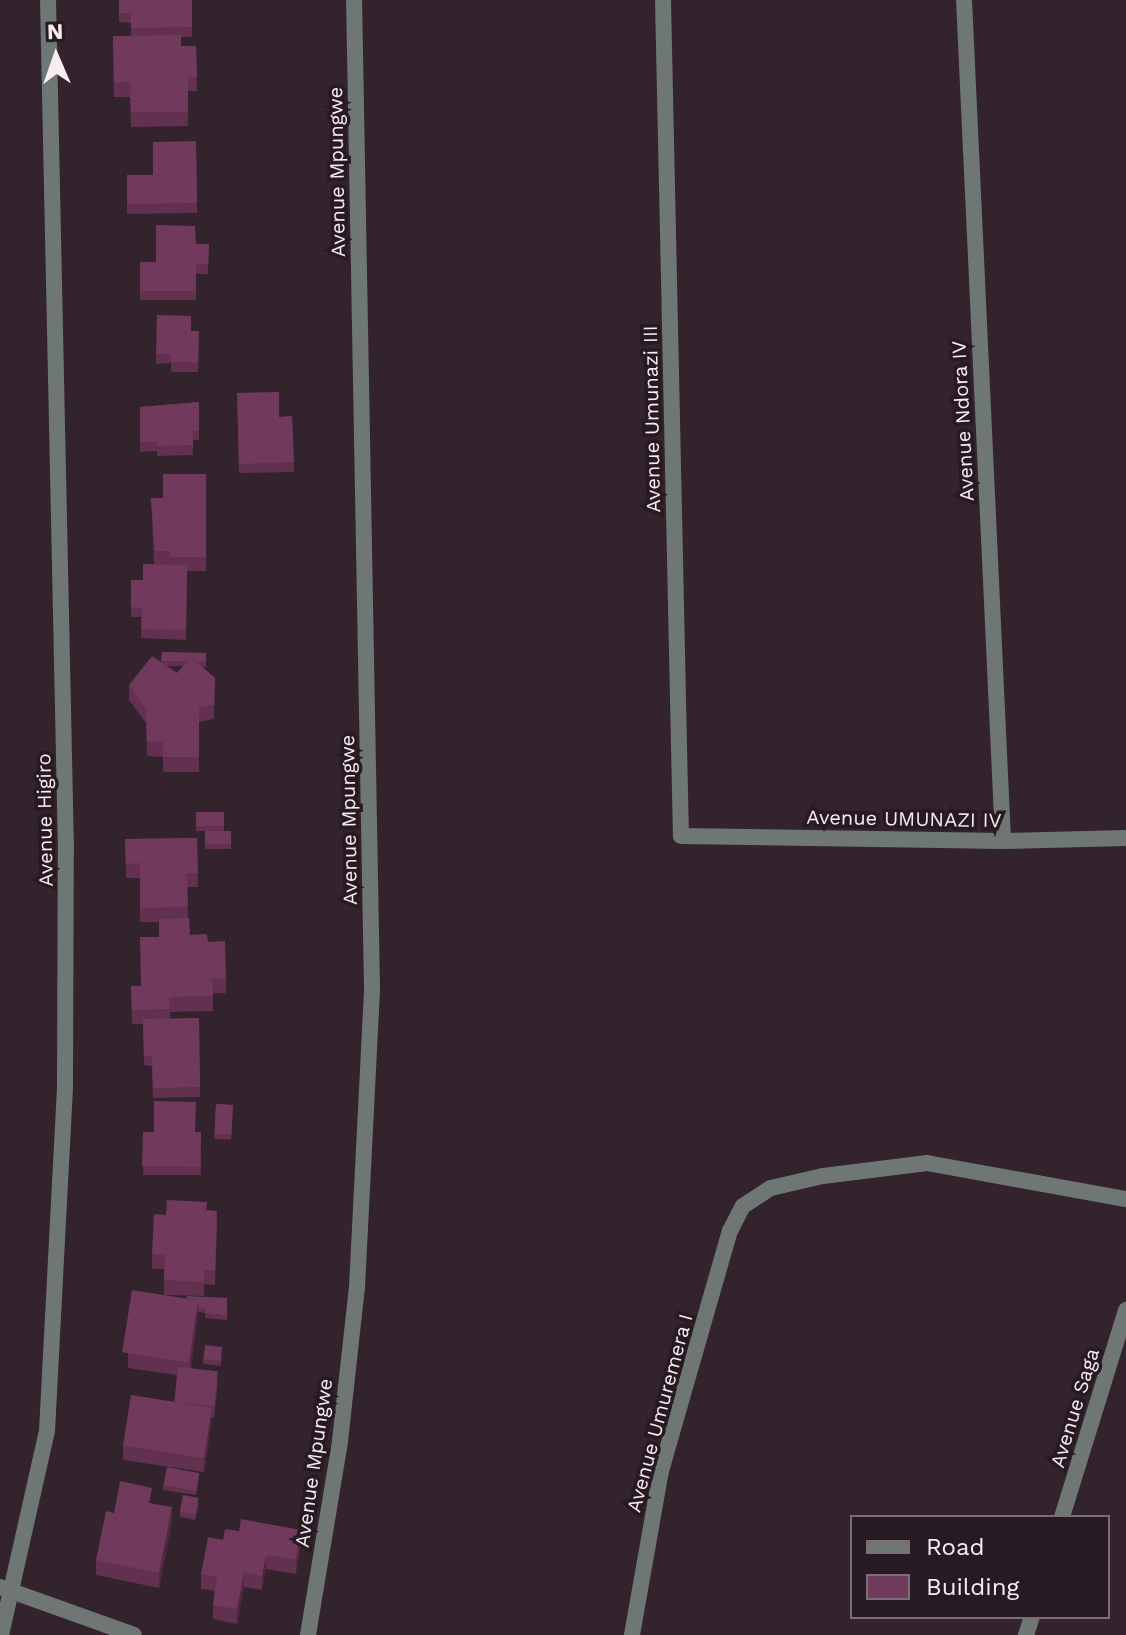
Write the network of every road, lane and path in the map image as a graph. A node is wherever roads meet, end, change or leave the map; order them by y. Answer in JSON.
{"nodes":[{"id":1,"x":48,"y":0,"type":"edge"},
{"id":2,"x":354,"y":0,"type":"edge"},
{"id":3,"x":663,"y":0,"type":"edge"},
{"id":4,"x":964,"y":0,"type":"edge"},
{"id":5,"x":681,"y":836,"type":"joint"},
{"id":6,"x":1126,"y":838,"type":"edge"},
{"id":7,"x":1003,"y":841,"type":"junction"},
{"id":8,"x":1126,"y":1199,"type":"edge"},
{"id":9,"x":1126,"y":1310,"type":"edge"},
{"id":10,"x":1063,"y":1515,"type":"edge"},
{"id":11,"x":6,"y":1589,"type":"edge"},
{"id":12,"x":1,"y":1635,"type":"edge"},
{"id":13,"x":134,"y":1635,"type":"edge"},
{"id":14,"x":308,"y":1635,"type":"edge"},
{"id":15,"x":632,"y":1635,"type":"edge"}],
"edges":[{"from":1,"to":11,"type":"street","name":"Avenue Higiro"},
{"from":2,"to":14,"type":"street","name":"Avenue Mpungwe"},
{"from":3,"to":5,"type":"street","name":"Avenue Umunazi III"},
{"from":4,"to":7,"type":"street","name":"Avenue Ndora IV"},
{"from":5,"to":7,"type":"street","name":"Avenue UMUNAZI IV"},
{"from":6,"to":7,"type":"street","name":"Avenue UMUNAZI IV"},
{"from":8,"to":15,"type":"street","name":"Avenue Umuremera I"},
{"from":9,"to":10,"type":"street","name":"Avenue Saga"},
{"from":11,"to":12,"type":"street","name":"Avenue Higiro"},
{"from":11,"to":13,"type":"street"}]}
